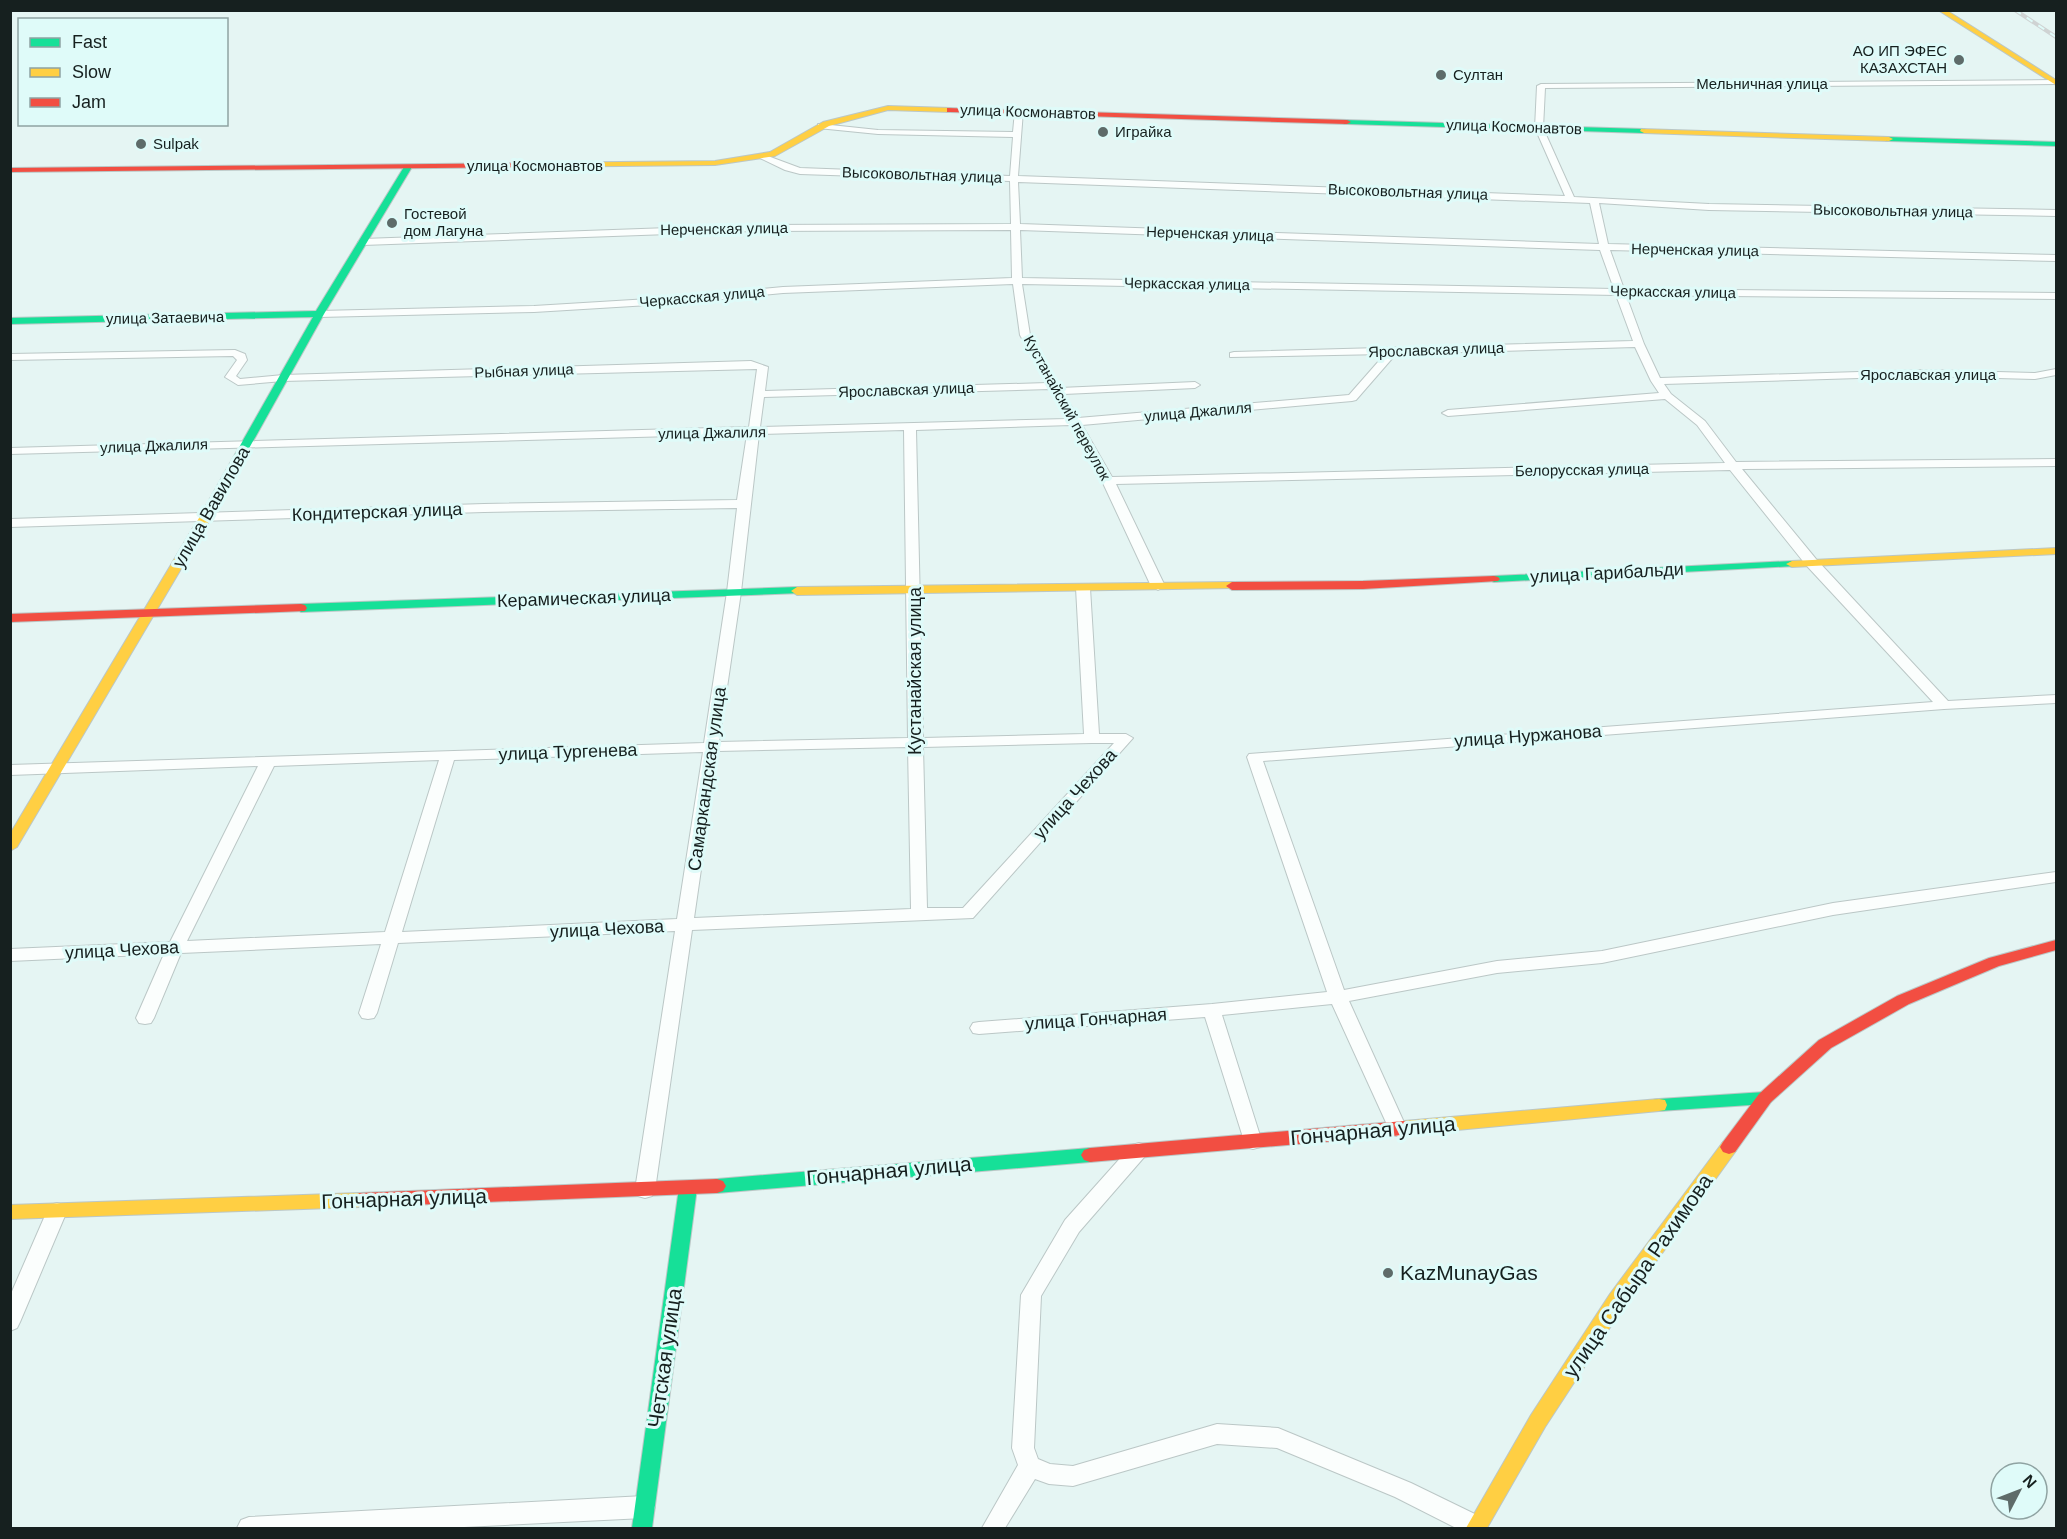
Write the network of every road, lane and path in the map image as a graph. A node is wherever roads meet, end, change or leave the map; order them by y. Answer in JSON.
{"nodes":[{"id":1,"x":1941,"y":10,"type":"edge"},
{"id":2,"x":2056,"y":82,"type":"edge"},
{"id":3,"x":1019,"y":111,"type":"junction"},
{"id":4,"x":821,"y":126,"type":"junction"},
{"id":5,"x":1539,"y":128,"type":"junction"},
{"id":6,"x":1018,"y":135,"type":"junction"},
{"id":7,"x":2056,"y":144,"type":"edge"},
{"id":8,"x":762,"y":157,"type":"junction"},
{"id":9,"x":408,"y":167,"type":"junction"},
{"id":10,"x":10,"y":170,"type":"edge"},
{"id":11,"x":1014,"y":177,"type":"junction"},
{"id":12,"x":1571,"y":199,"type":"junction"},
{"id":13,"x":1594,"y":200,"type":"junction"},
{"id":14,"x":2056,"y":213,"type":"edge"},
{"id":15,"x":1016,"y":227,"type":"junction"},
{"id":16,"x":363,"y":242,"type":"junction"},
{"id":17,"x":1604,"y":247,"type":"junction"},
{"id":18,"x":2056,"y":258,"type":"edge"},
{"id":19,"x":1017,"y":281,"type":"junction"},
{"id":20,"x":1620,"y":292,"type":"junction"},
{"id":21,"x":2056,"y":296,"type":"edge"},
{"id":22,"x":319,"y":314,"type":"junction"},
{"id":23,"x":10,"y":321,"type":"edge"},
{"id":24,"x":1639,"y":344,"type":"junction"},
{"id":25,"x":1392,"y":352,"type":"junction"},
{"id":26,"x":1234,"y":355,"type":"dead end"},
{"id":27,"x":10,"y":357,"type":"edge"},
{"id":28,"x":763,"y":368,"type":"joint"},
{"id":29,"x":2056,"y":372,"type":"edge"},
{"id":30,"x":284,"y":378,"type":"junction"},
{"id":31,"x":1656,"y":381,"type":"junction"},
{"id":32,"x":1195,"y":385,"type":"dead end"},
{"id":33,"x":1054,"y":389,"type":"junction"},
{"id":34,"x":759,"y":394,"type":"junction"},
{"id":35,"x":1667,"y":396,"type":"junction"},
{"id":36,"x":1448,"y":413,"type":"dead end"},
{"id":37,"x":1075,"y":422,"type":"junction"},
{"id":38,"x":910,"y":428,"type":"junction"},
{"id":39,"x":754,"y":432,"type":"junction"},
{"id":40,"x":247,"y":443,"type":"junction"},
{"id":41,"x":10,"y":451,"type":"edge"},
{"id":42,"x":2056,"y":462,"type":"edge"},
{"id":43,"x":1732,"y":466,"type":"junction"},
{"id":44,"x":1108,"y":481,"type":"junction"},
{"id":45,"x":743,"y":504,"type":"junction"},
{"id":46,"x":205,"y":518,"type":"junction"},
{"id":47,"x":10,"y":523,"type":"edge"},
{"id":48,"x":2056,"y":551,"type":"edge"},
{"id":49,"x":1811,"y":562,"type":"junction"},
{"id":50,"x":1158,"y":586,"type":"junction"},
{"id":51,"x":1083,"y":588,"type":"junction"},
{"id":52,"x":915,"y":590,"type":"junction"},
{"id":53,"x":734,"y":592,"type":"junction"},
{"id":54,"x":150,"y":614,"type":"junction"},
{"id":55,"x":10,"y":618,"type":"edge"},
{"id":56,"x":2056,"y":699,"type":"edge"},
{"id":57,"x":1944,"y":705,"type":"junction"},
{"id":58,"x":1092,"y":738,"type":"junction"},
{"id":59,"x":1126,"y":738,"type":"joint"},
{"id":60,"x":914,"y":743,"type":"junction"},
{"id":61,"x":711,"y":747,"type":"junction"},
{"id":62,"x":448,"y":756,"type":"junction"},
{"id":63,"x":268,"y":762,"type":"junction"},
{"id":64,"x":56,"y":769,"type":"junction"},
{"id":65,"x":10,"y":770,"type":"edge"},
{"id":66,"x":10,"y":847,"type":"edge"},
{"id":67,"x":2056,"y":877,"type":"edge"},
{"id":68,"x":919,"y":914,"type":"junction"},
{"id":69,"x":686,"y":926,"type":"junction"},
{"id":70,"x":390,"y":939,"type":"junction"},
{"id":71,"x":2056,"y":945,"type":"edge"},
{"id":72,"x":175,"y":948,"type":"junction"},
{"id":73,"x":10,"y":955,"type":"edge"},
{"id":74,"x":1338,"y":997,"type":"junction"},
{"id":75,"x":1212,"y":1010,"type":"junction"},
{"id":76,"x":369,"y":1013,"type":"dead end"},
{"id":77,"x":145,"y":1018,"type":"dead end"},
{"id":78,"x":979,"y":1028,"type":"dead end"},
{"id":79,"x":1765,"y":1098,"type":"junction"},
{"id":80,"x":1398,"y":1129,"type":"junction"},
{"id":81,"x":1252,"y":1142,"type":"junction"},
{"id":82,"x":1139,"y":1150,"type":"junction"},
{"id":83,"x":688,"y":1188,"type":"junction"},
{"id":84,"x":645,"y":1190,"type":"junction"},
{"id":85,"x":57,"y":1211,"type":"junction"},
{"id":86,"x":10,"y":1212,"type":"edge"},
{"id":87,"x":10,"y":1322,"type":"edge"},
{"id":88,"x":1030,"y":1466,"type":"junction"},
{"id":89,"x":643,"y":1518,"type":"edge"},
{"id":90,"x":249,"y":1528,"type":"edge"},
{"id":91,"x":993,"y":1528,"type":"edge"},
{"id":92,"x":1477,"y":1528,"type":"edge"}],
"edges":[{"from":1,"to":2,"type":"main road"},
{"from":2,"to":5,"type":"street","name":"Мельничная улица"},
{"from":3,"to":4,"type":"main road","name":"улица Космонавтов"},
{"from":3,"to":5,"type":"main road","name":"улица Космонавтов"},
{"from":3,"to":6,"type":"street","name":"Кустанайский переулок"},
{"from":4,"to":6,"type":"street"},
{"from":4,"to":8,"type":"main road","name":"улица Космонавтов"},
{"from":5,"to":7,"type":"main road","name":"улица Космонавтов"},
{"from":5,"to":12,"type":"street"},
{"from":6,"to":11,"type":"street","name":"Кустанайский переулок"},
{"from":8,"to":9,"type":"main road","name":"улица Космонавтов"},
{"from":8,"to":11,"type":"street","name":"Высоковольтная улица"},
{"from":9,"to":10,"type":"main road","name":"улица Космонавтов"},
{"from":9,"to":16,"type":"main road","name":"улица Вавилова"},
{"from":11,"to":12,"type":"street","name":"Высоковольтная улица"},
{"from":11,"to":15,"type":"street","name":"Кустанайский переулок"},
{"from":12,"to":13,"type":"street","name":"Высоковольтная улица"},
{"from":13,"to":14,"type":"street","name":"Высоковольтная улица"},
{"from":13,"to":17,"type":"street"},
{"from":15,"to":16,"type":"street","name":"Нерченская улица"},
{"from":15,"to":17,"type":"street","name":"Нерченская улица"},
{"from":15,"to":19,"type":"street","name":"Кустанайский переулок"},
{"from":16,"to":22,"type":"main road","name":"улица Вавилова"},
{"from":17,"to":18,"type":"street","name":"Нерченская улица"},
{"from":17,"to":20,"type":"street"},
{"from":19,"to":20,"type":"street","name":"Черкасская улица"},
{"from":19,"to":22,"type":"street","name":"Черкасская улица"},
{"from":19,"to":33,"type":"street","name":"Кустанайский переулок"},
{"from":20,"to":21,"type":"street","name":"Черкасская улица"},
{"from":20,"to":24,"type":"street"},
{"from":22,"to":23,"type":"main road","name":"улица Затаевича"},
{"from":22,"to":30,"type":"main road","name":"улица Вавилова"},
{"from":24,"to":25,"type":"street","name":"Ярославская улица"},
{"from":24,"to":31,"type":"street"},
{"from":25,"to":26,"type":"street","name":"Ярославская улица"},
{"from":25,"to":37,"type":"street","name":"улица Джалиля"},
{"from":27,"to":30,"type":"street","name":"Рыбная улица"},
{"from":28,"to":30,"type":"street","name":"Рыбная улица"},
{"from":28,"to":34,"type":"street","name":"Самаркандская улица"},
{"from":29,"to":31,"type":"street","name":"Ярославская улица"},
{"from":30,"to":40,"type":"main road","name":"улица Вавилова"},
{"from":31,"to":35,"type":"street"},
{"from":32,"to":33,"type":"street","name":"Ярославская улица"},
{"from":33,"to":34,"type":"street","name":"Ярославская улица"},
{"from":33,"to":37,"type":"street","name":"Кустанайский переулок"},
{"from":34,"to":39,"type":"street","name":"Самаркандская улица"},
{"from":35,"to":36,"type":"street"},
{"from":35,"to":43,"type":"street"},
{"from":37,"to":38,"type":"street","name":"улица Джалиля"},
{"from":37,"to":44,"type":"street","name":"Кустанайский переулок"},
{"from":38,"to":39,"type":"street","name":"улица Джалиля"},
{"from":38,"to":52,"type":"street","name":"Кустанайская улица"},
{"from":39,"to":40,"type":"street","name":"улица Джалиля"},
{"from":39,"to":45,"type":"street","name":"Самаркандская улица"},
{"from":40,"to":41,"type":"street","name":"улица Джалиля"},
{"from":40,"to":46,"type":"main road","name":"улица Вавилова"},
{"from":42,"to":43,"type":"street","name":"Белорусская улица"},
{"from":43,"to":44,"type":"street","name":"Белорусская улица"},
{"from":43,"to":49,"type":"street"},
{"from":44,"to":50,"type":"street","name":"Кустанайский переулок"},
{"from":45,"to":46,"type":"street","name":"Кондитерская улица"},
{"from":45,"to":53,"type":"street","name":"Самаркандская улица"},
{"from":46,"to":47,"type":"street","name":"Кондитерская улица"},
{"from":46,"to":54,"type":"main road","name":"улица Вавилова"},
{"from":48,"to":49,"type":"main road","name":"улица Гарибальди"},
{"from":49,"to":50,"type":"main road","name":"улица Гарибальди"},
{"from":49,"to":57,"type":"street"},
{"from":50,"to":51,"type":"main road","name":"Керамическая улица"},
{"from":51,"to":52,"type":"main road","name":"Керамическая улица"},
{"from":51,"to":58,"type":"street"},
{"from":52,"to":53,"type":"main road","name":"Керамическая улица"},
{"from":52,"to":60,"type":"street","name":"Кустанайская улица"},
{"from":53,"to":54,"type":"main road","name":"Керамическая улица"},
{"from":53,"to":61,"type":"street","name":"Самаркандская улица"},
{"from":54,"to":55,"type":"main road","name":"Керамическая улица"},
{"from":54,"to":64,"type":"main road","name":"улица Вавилова"},
{"from":56,"to":57,"type":"street","name":"улица Нуржанова"},
{"from":57,"to":74,"type":"street","name":"улица Нуржанова"},
{"from":58,"to":59,"type":"street","name":"улица Тургенева"},
{"from":58,"to":60,"type":"street","name":"улица Тургенева"},
{"from":59,"to":68,"type":"street","name":"улица Чехова"},
{"from":60,"to":61,"type":"street","name":"улица Тургенева"},
{"from":60,"to":68,"type":"street","name":"Кустанайская улица"},
{"from":61,"to":62,"type":"street","name":"улица Тургенева"},
{"from":61,"to":69,"type":"street","name":"Самаркандская улица"},
{"from":62,"to":63,"type":"street","name":"улица Тургенева"},
{"from":62,"to":70,"type":"street"},
{"from":63,"to":64,"type":"street","name":"улица Тургенева"},
{"from":63,"to":72,"type":"street"},
{"from":64,"to":65,"type":"street","name":"улица Тургенева"},
{"from":64,"to":66,"type":"main road","name":"улица Вавилова"},
{"from":67,"to":74,"type":"street"},
{"from":68,"to":69,"type":"street","name":"улица Чехова"},
{"from":69,"to":70,"type":"street","name":"улица Чехова"},
{"from":69,"to":84,"type":"street","name":"Самаркандская улица"},
{"from":70,"to":72,"type":"street","name":"улица Чехова"},
{"from":70,"to":76,"type":"street"},
{"from":71,"to":79,"type":"main road","name":"улица Сабыра Рахимова"},
{"from":72,"to":73,"type":"street","name":"улица Чехова"},
{"from":72,"to":77,"type":"street"},
{"from":74,"to":75,"type":"street","name":"улица Гончарная"},
{"from":74,"to":80,"type":"street","name":"улица Нуржанова"},
{"from":75,"to":78,"type":"street","name":"улица Гончарная"},
{"from":75,"to":81,"type":"street"},
{"from":79,"to":80,"type":"main road","name":"Гончарная улица"},
{"from":79,"to":92,"type":"main road","name":"улица Сабыра Рахимова"},
{"from":80,"to":81,"type":"main road","name":"Гончарная улица"},
{"from":81,"to":82,"type":"main road","name":"Гончарная улица"},
{"from":82,"to":83,"type":"main road","name":"Гончарная улица"},
{"from":82,"to":88,"type":"street"},
{"from":83,"to":84,"type":"main road","name":"Гончарная улица"},
{"from":83,"to":89,"type":"main road","name":"Четская улица"},
{"from":84,"to":85,"type":"main road","name":"Гончарная улица"},
{"from":85,"to":86,"type":"main road","name":"Гончарная улица"},
{"from":85,"to":87,"type":"street"},
{"from":88,"to":91,"type":"street"},
{"from":88,"to":92,"type":"street"},
{"from":89,"to":90,"type":"street"}]}
